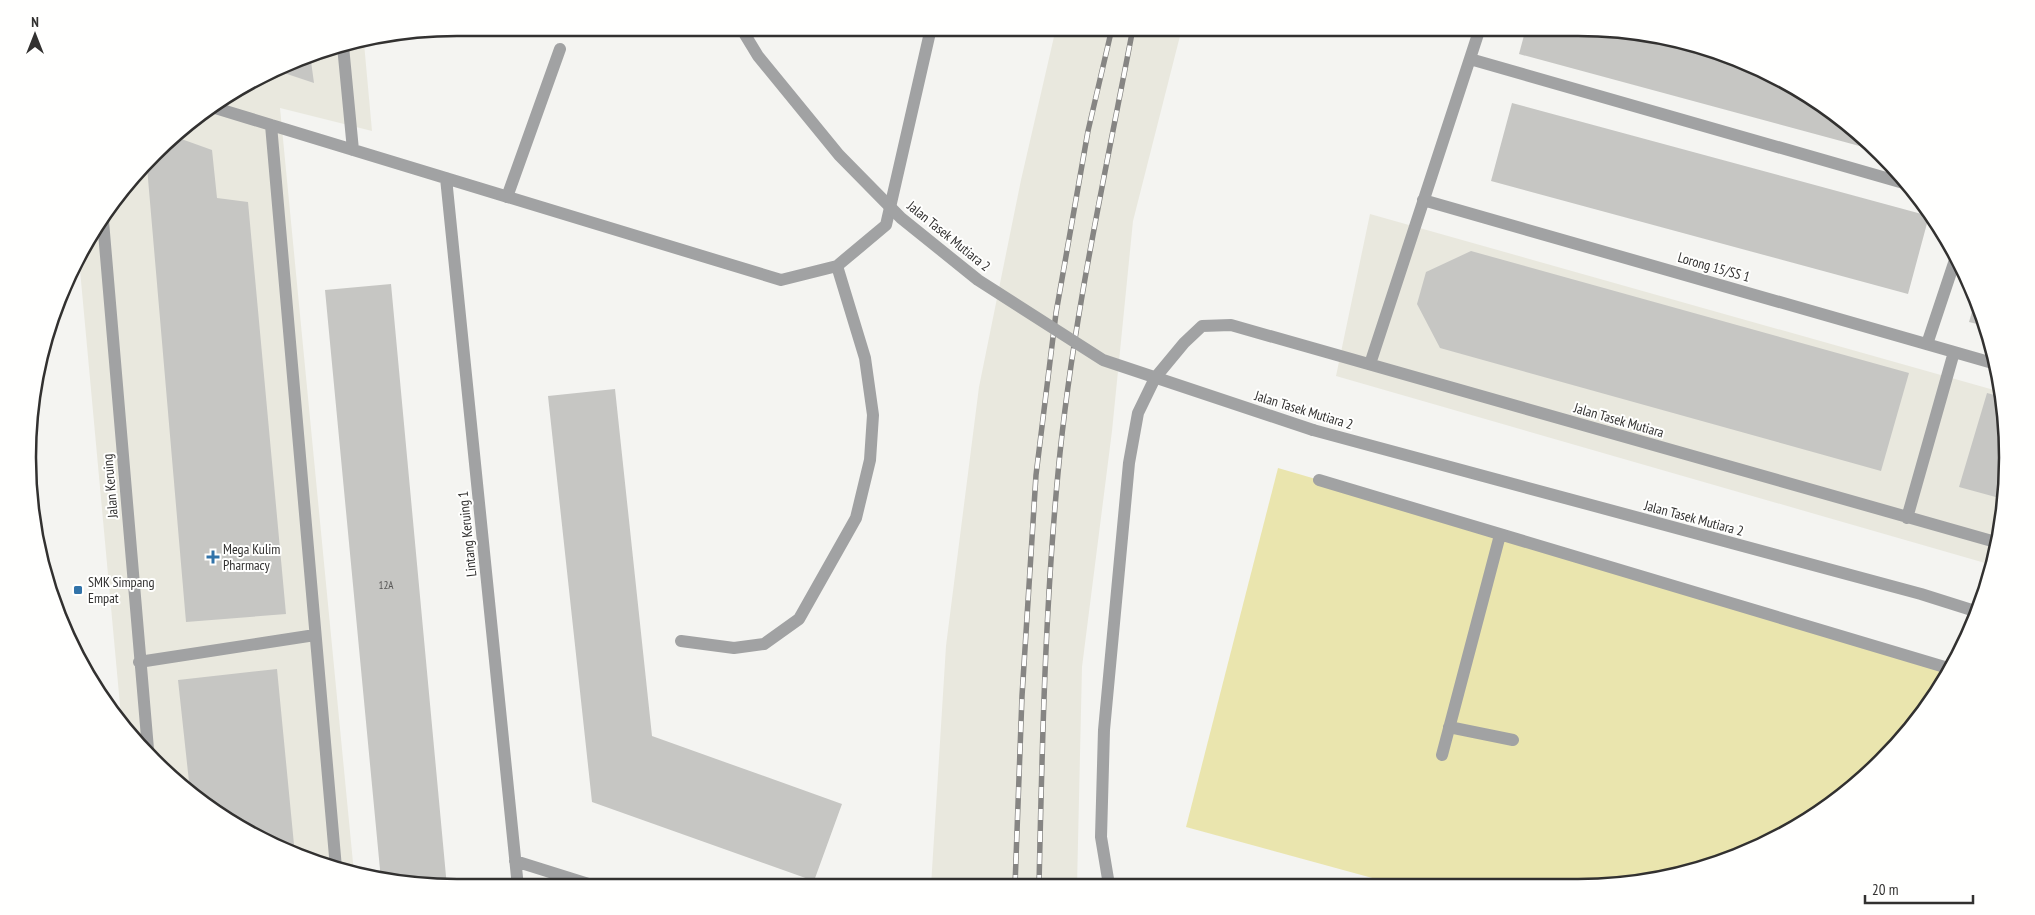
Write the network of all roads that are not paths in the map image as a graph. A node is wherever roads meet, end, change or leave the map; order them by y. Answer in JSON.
{"nodes":[{"id":1,"x":746,"y":36,"type":"edge"},
{"id":2,"x":929,"y":36,"type":"edge"},
{"id":3,"x":1477,"y":36,"type":"edge"},
{"id":4,"x":560,"y":49,"type":"dead end"},
{"id":5,"x":344,"y":52,"type":"edge"},
{"id":6,"x":1470,"y":59,"type":"junction"},
{"id":7,"x":220,"y":109,"type":"edge"},
{"id":8,"x":271,"y":125,"type":"junction"},
{"id":9,"x":353,"y":150,"type":"junction"},
{"id":10,"x":446,"y":178,"type":"junction"},
{"id":11,"x":1894,"y":180,"type":"edge"},
{"id":12,"x":507,"y":197,"type":"junction"},
{"id":13,"x":1423,"y":200,"type":"junction"},
{"id":14,"x":104,"y":229,"type":"edge"},
{"id":15,"x":837,"y":266,"type":"junction"},
{"id":16,"x":1953,"y":267,"type":"edge"},
{"id":17,"x":1927,"y":344,"type":"junction"},
{"id":18,"x":1954,"y":352,"type":"junction"},
{"id":19,"x":1988,"y":362,"type":"edge"},
{"id":20,"x":1370,"y":364,"type":"junction"},
{"id":21,"x":1319,"y":480,"type":"dead end"},
{"id":22,"x":1907,"y":518,"type":"junction"},
{"id":23,"x":1500,"y":535,"type":"junction"},
{"id":24,"x":1991,"y":542,"type":"edge"},
{"id":25,"x":1970,"y":610,"type":"edge"},
{"id":26,"x":315,"y":635,"type":"junction"},
{"id":27,"x":680,"y":640,"type":"dead end"},
{"id":28,"x":139,"y":662,"type":"junction"},
{"id":29,"x":1943,"y":666,"type":"edge"},
{"id":30,"x":1449,"y":727,"type":"junction"},
{"id":31,"x":1513,"y":740,"type":"dead end"},
{"id":32,"x":147,"y":742,"type":"edge"},
{"id":33,"x":1442,"y":755,"type":"dead end"},
{"id":34,"x":335,"y":860,"type":"edge"},
{"id":35,"x":515,"y":860,"type":"junction"},
{"id":36,"x":517,"y":879,"type":"edge"},
{"id":37,"x":573,"y":879,"type":"edge"},
{"id":38,"x":1108,"y":879,"type":"edge"}],
"edges":[{"from":1,"to":25,"type":"street","name":"Jalan Tasek Mutiara 2","bridge":true},
{"from":2,"to":15,"type":"street"},
{"from":3,"to":6,"type":"street"},
{"from":4,"to":12,"type":"street"},
{"from":5,"to":9,"type":"street"},
{"from":6,"to":11,"type":"street"},
{"from":6,"to":13,"type":"street"},
{"from":7,"to":8,"type":"street"},
{"from":8,"to":9,"type":"street"},
{"from":8,"to":26,"type":"street"},
{"from":9,"to":10,"type":"street"},
{"from":10,"to":12,"type":"street"},
{"from":10,"to":35,"type":"street","name":"Lintang Keruing 1"},
{"from":12,"to":15,"type":"street"},
{"from":13,"to":17,"type":"street","name":"Lorong 15/SS 1"},
{"from":13,"to":20,"type":"street"},
{"from":14,"to":28,"type":"street","name":"Jalan Keruing"},
{"from":15,"to":27,"type":"street"},
{"from":16,"to":17,"type":"street"},
{"from":17,"to":18,"type":"street","name":"Lorong 15/SS 1"},
{"from":18,"to":19,"type":"street","name":"Lorong 15/SS 1"},
{"from":18,"to":22,"type":"street"},
{"from":20,"to":22,"type":"street","name":"Jalan Tasek Mutiara"},
{"from":20,"to":38,"type":"street","name":"Jalan Tasek Mutiara"},
{"from":21,"to":23,"type":"street"},
{"from":22,"to":24,"type":"street","name":"Jalan Tasek Mutiara"},
{"from":23,"to":29,"type":"street"},
{"from":23,"to":30,"type":"street"},
{"from":26,"to":28,"type":"street"},
{"from":26,"to":34,"type":"street"},
{"from":28,"to":32,"type":"street","name":"Jalan Keruing"},
{"from":30,"to":31,"type":"street"},
{"from":30,"to":33,"type":"street"},
{"from":35,"to":36,"type":"street","name":"Lintang Keruing 1"},
{"from":35,"to":37,"type":"street"}]}
